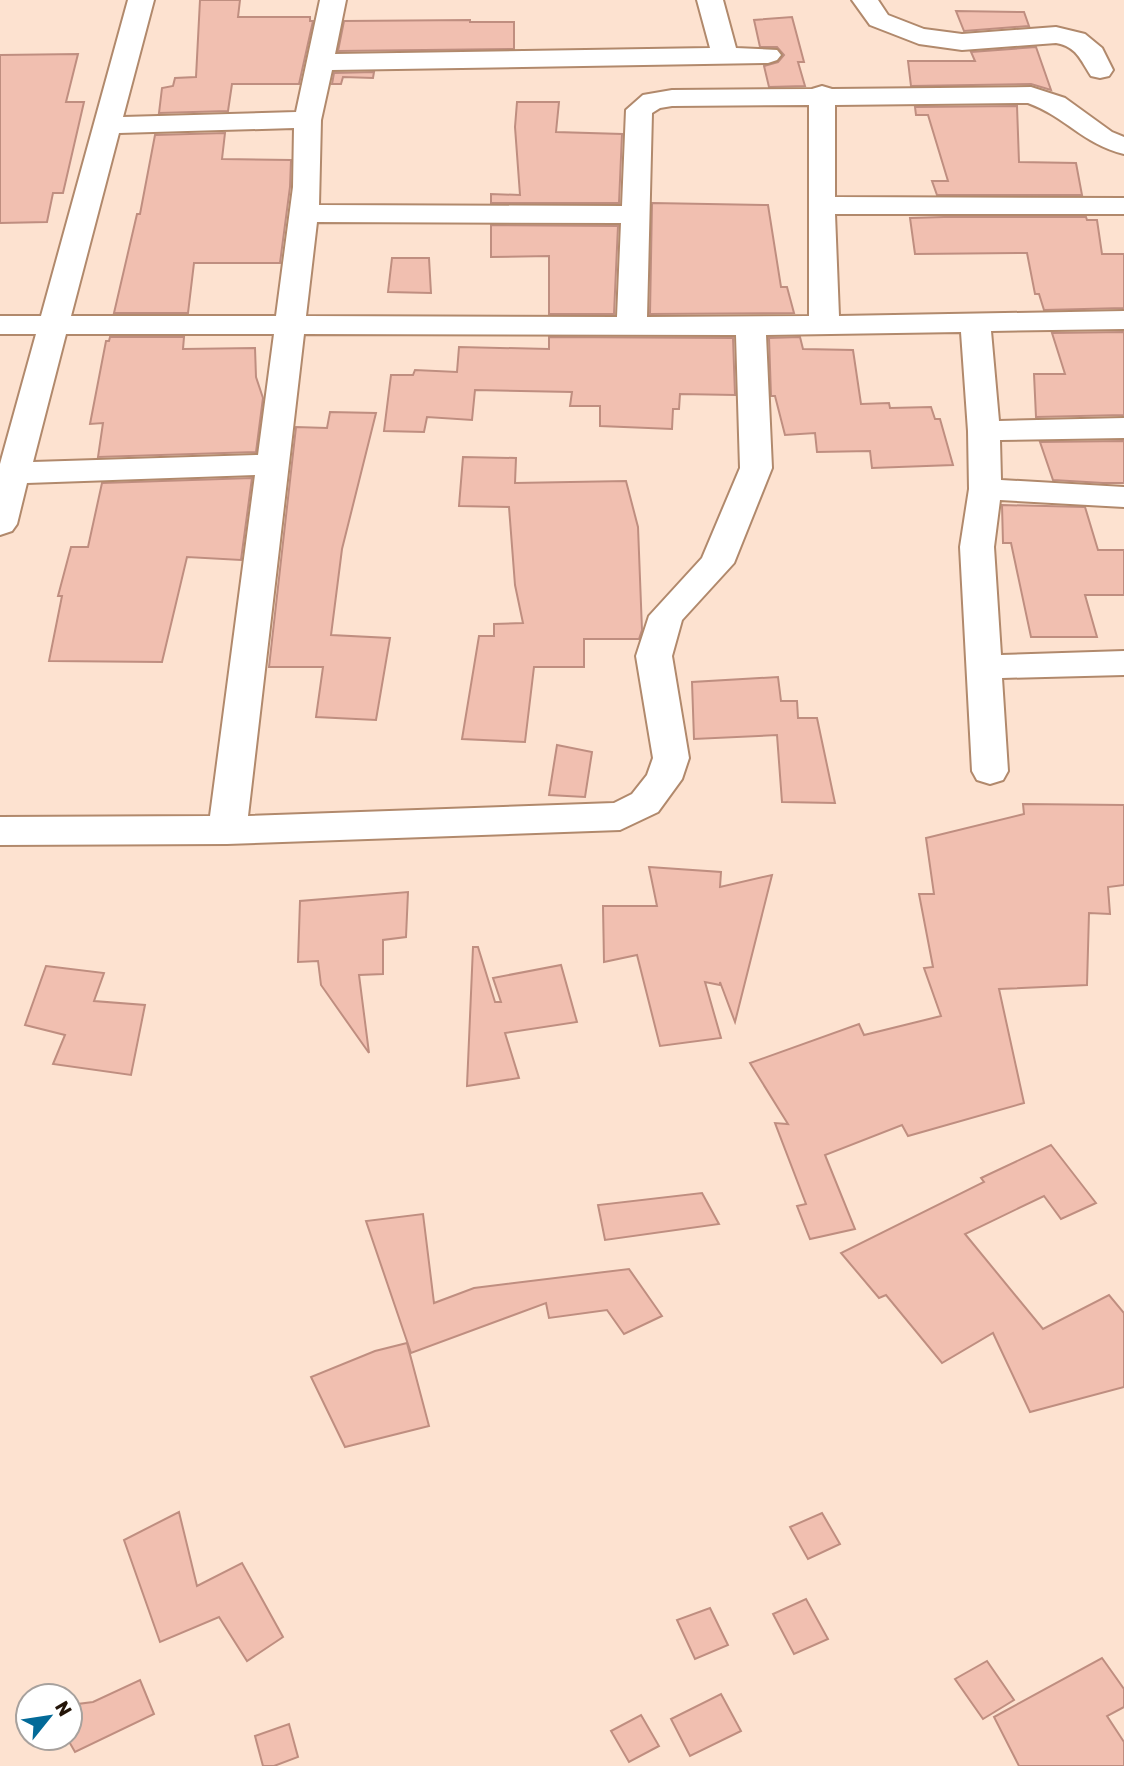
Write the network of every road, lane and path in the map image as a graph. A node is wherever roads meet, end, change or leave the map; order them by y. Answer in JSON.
{"nodes":[{"id":1,"x":141,"y":0,"type":"edge"},
{"id":2,"x":333,"y":0,"type":"edge"},
{"id":3,"x":710,"y":0,"type":"edge"},
{"id":4,"x":865,"y":0,"type":"edge"},
{"id":5,"x":768,"y":55,"type":"dead end"},
{"id":6,"x":725,"y":56,"type":"junction"},
{"id":7,"x":320,"y":62,"type":"junction"},
{"id":8,"x":1100,"y":70,"type":"dead end"},
{"id":9,"x":822,"y":94,"type":"junction"},
{"id":10,"x":308,"y":120,"type":"junction"},
{"id":11,"x":108,"y":125,"type":"junction"},
{"id":12,"x":1124,"y":146,"type":"edge"},
{"id":13,"x":821,"y":205,"type":"junction"},
{"id":14,"x":1124,"y":206,"type":"edge"},
{"id":15,"x":303,"y":213,"type":"junction"},
{"id":16,"x":634,"y":215,"type":"junction"},
{"id":17,"x":1124,"y":320,"type":"edge"},
{"id":18,"x":975,"y":322,"type":"junction"},
{"id":19,"x":632,"y":324,"type":"junction"},
{"id":20,"x":824,"y":324,"type":"junction"},
{"id":21,"x":0,"y":325,"type":"edge"},
{"id":22,"x":51,"y":325,"type":"junction"},
{"id":23,"x":751,"y":326,"type":"junction"},
{"id":24,"x":288,"y":327,"type":"junction"},
{"id":25,"x":1124,"y":428,"type":"edge"},
{"id":26,"x":984,"y":431,"type":"junction"},
{"id":27,"x":270,"y":465,"type":"junction"},
{"id":28,"x":7,"y":484,"type":"edge"},
{"id":29,"x":985,"y":489,"type":"junction"},
{"id":30,"x":1124,"y":497,"type":"edge"},
{"id":31,"x":0,"y":524,"type":"edge"},
{"id":32,"x":1124,"y":663,"type":"edge"},
{"id":33,"x":982,"y":667,"type":"junction"},
{"id":34,"x":990,"y":771,"type":"dead end"},
{"id":35,"x":227,"y":830,"type":"junction"},
{"id":36,"x":0,"y":831,"type":"edge"}],
"edges":[{"from":1,"to":11,"type":"street"},
{"from":2,"to":7,"type":"street"},
{"from":3,"to":6,"type":"street"},
{"from":4,"to":8,"type":"street"},
{"from":5,"to":6,"type":"street"},
{"from":6,"to":7,"type":"street"},
{"from":7,"to":10,"type":"street"},
{"from":9,"to":12,"type":"street"},
{"from":9,"to":13,"type":"street"},
{"from":9,"to":16,"type":"street"},
{"from":10,"to":11,"type":"street"},
{"from":10,"to":15,"type":"street"},
{"from":11,"to":22,"type":"street"},
{"from":13,"to":14,"type":"street"},
{"from":13,"to":20,"type":"street"},
{"from":15,"to":16,"type":"street"},
{"from":15,"to":24,"type":"street"},
{"from":16,"to":19,"type":"street"},
{"from":17,"to":18,"type":"street"},
{"from":18,"to":20,"type":"street"},
{"from":18,"to":26,"type":"street"},
{"from":19,"to":23,"type":"street"},
{"from":19,"to":24,"type":"street"},
{"from":20,"to":23,"type":"street"},
{"from":21,"to":22,"type":"street"},
{"from":22,"to":24,"type":"street"},
{"from":22,"to":28,"type":"street"},
{"from":23,"to":35,"type":"street"},
{"from":24,"to":27,"type":"street"},
{"from":25,"to":26,"type":"street"},
{"from":26,"to":29,"type":"street"},
{"from":27,"to":28,"type":"street"},
{"from":27,"to":35,"type":"street"},
{"from":28,"to":31,"type":"street"},
{"from":29,"to":30,"type":"street"},
{"from":29,"to":33,"type":"street"},
{"from":32,"to":33,"type":"street"},
{"from":33,"to":34,"type":"street"},
{"from":35,"to":36,"type":"street"}]}
